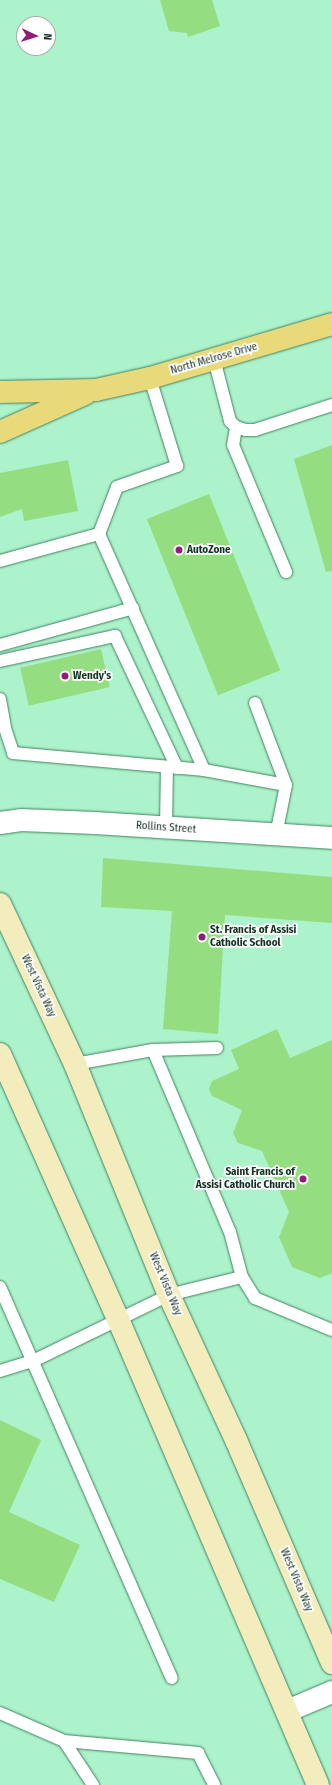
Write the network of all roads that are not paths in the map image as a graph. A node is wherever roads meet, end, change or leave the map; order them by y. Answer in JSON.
{"nodes":[{"id":1,"x":332,"y":324,"type":"edge"},
{"id":2,"x":214,"y":359,"type":"junction"},
{"id":3,"x":150,"y":378,"type":"junction"},
{"id":4,"x":96,"y":390,"type":"junction"},
{"id":5,"x":0,"y":392,"type":"edge"},
{"id":6,"x":332,"y":405,"type":"edge"},
{"id":7,"x":236,"y":427,"type":"junction"},
{"id":8,"x":0,"y":432,"type":"edge"},
{"id":9,"x":99,"y":534,"type":"junction"},
{"id":10,"x":0,"y":561,"type":"edge"},
{"id":11,"x":286,"y":572,"type":"dead end"},
{"id":12,"x":133,"y":608,"type":"junction"},
{"id":13,"x":0,"y":645,"type":"edge"},
{"id":14,"x":0,"y":661,"type":"edge"},
{"id":15,"x":0,"y":699,"type":"edge"},
{"id":16,"x":255,"y":703,"type":"dead end"},
{"id":17,"x":172,"y":767,"type":"junction"},
{"id":18,"x":204,"y":770,"type":"junction"},
{"id":19,"x":286,"y":785,"type":"junction"},
{"id":20,"x":0,"y":823,"type":"edge"},
{"id":21,"x":166,"y":828,"type":"junction"},
{"id":22,"x":276,"y":835,"type":"junction"},
{"id":23,"x":332,"y":838,"type":"edge"},
{"id":24,"x":0,"y":904,"type":"edge"},
{"id":25,"x":216,"y":1048,"type":"dead end"},
{"id":26,"x":153,"y":1050,"type":"junction"},
{"id":27,"x":0,"y":1054,"type":"edge"},
{"id":28,"x":75,"y":1064,"type":"junction"},
{"id":29,"x":242,"y":1278,"type":"junction"},
{"id":30,"x":0,"y":1287,"type":"edge"},
{"id":31,"x":168,"y":1295,"type":"junction"},
{"id":32,"x":118,"y":1320,"type":"junction"},
{"id":33,"x":332,"y":1330,"type":"edge"},
{"id":34,"x":33,"y":1361,"type":"junction"},
{"id":35,"x":0,"y":1371,"type":"edge"},
{"id":36,"x":332,"y":1663,"type":"edge"},
{"id":37,"x":172,"y":1678,"type":"dead end"},
{"id":38,"x":332,"y":1692,"type":"edge"},
{"id":39,"x":287,"y":1711,"type":"junction"},
{"id":40,"x":0,"y":1714,"type":"edge"},
{"id":41,"x":64,"y":1740,"type":"junction"},
{"id":42,"x":93,"y":1785,"type":"edge"},
{"id":43,"x":214,"y":1785,"type":"edge"},
{"id":44,"x":318,"y":1785,"type":"edge"}],
"edges":[{"from":1,"to":2,"type":"main road","name":"North Melrose Drive"},
{"from":2,"to":3,"type":"main road","name":"North Melrose Drive"},
{"from":2,"to":7,"type":"lane"},
{"from":3,"to":4,"type":"main road","name":"North Melrose Drive"},
{"from":3,"to":9,"type":"lane"},
{"from":4,"to":5,"type":"main road","name":"North Melrose Drive"},
{"from":4,"to":8,"type":"main road","name":"North Melrose Drive"},
{"from":6,"to":7,"type":"lane"},
{"from":7,"to":11,"type":"lane"},
{"from":9,"to":10,"type":"lane"},
{"from":9,"to":12,"type":"lane"},
{"from":12,"to":13,"type":"lane"},
{"from":12,"to":18,"type":"lane"},
{"from":14,"to":17,"type":"lane"},
{"from":15,"to":17,"type":"lane"},
{"from":16,"to":19,"type":"lane"},
{"from":17,"to":18,"type":"lane"},
{"from":17,"to":21,"type":"lane"},
{"from":18,"to":19,"type":"lane"},
{"from":19,"to":22,"type":"lane"},
{"from":20,"to":21,"type":"street","name":"Rollins Street"},
{"from":21,"to":22,"type":"street","name":"Rollins Street"},
{"from":22,"to":23,"type":"street","name":"Rollins Street"},
{"from":24,"to":28,"type":"main road","name":"West Vista Way"},
{"from":25,"to":26,"type":"lane"},
{"from":26,"to":28,"type":"lane"},
{"from":26,"to":29,"type":"lane"},
{"from":27,"to":32,"type":"main road"},
{"from":28,"to":31,"type":"main road","name":"West Vista Way"},
{"from":29,"to":31,"type":"lane"},
{"from":29,"to":33,"type":"lane"},
{"from":30,"to":34,"type":"lane"},
{"from":31,"to":32,"type":"lane"},
{"from":31,"to":36,"type":"main road","name":"West Vista Way"},
{"from":32,"to":34,"type":"lane"},
{"from":32,"to":39,"type":"main road"},
{"from":34,"to":35,"type":"lane"},
{"from":34,"to":37,"type":"lane"},
{"from":38,"to":39,"type":"street"},
{"from":39,"to":44,"type":"main road"},
{"from":40,"to":41,"type":"lane"},
{"from":41,"to":42,"type":"lane"},
{"from":41,"to":43,"type":"lane"}]}
